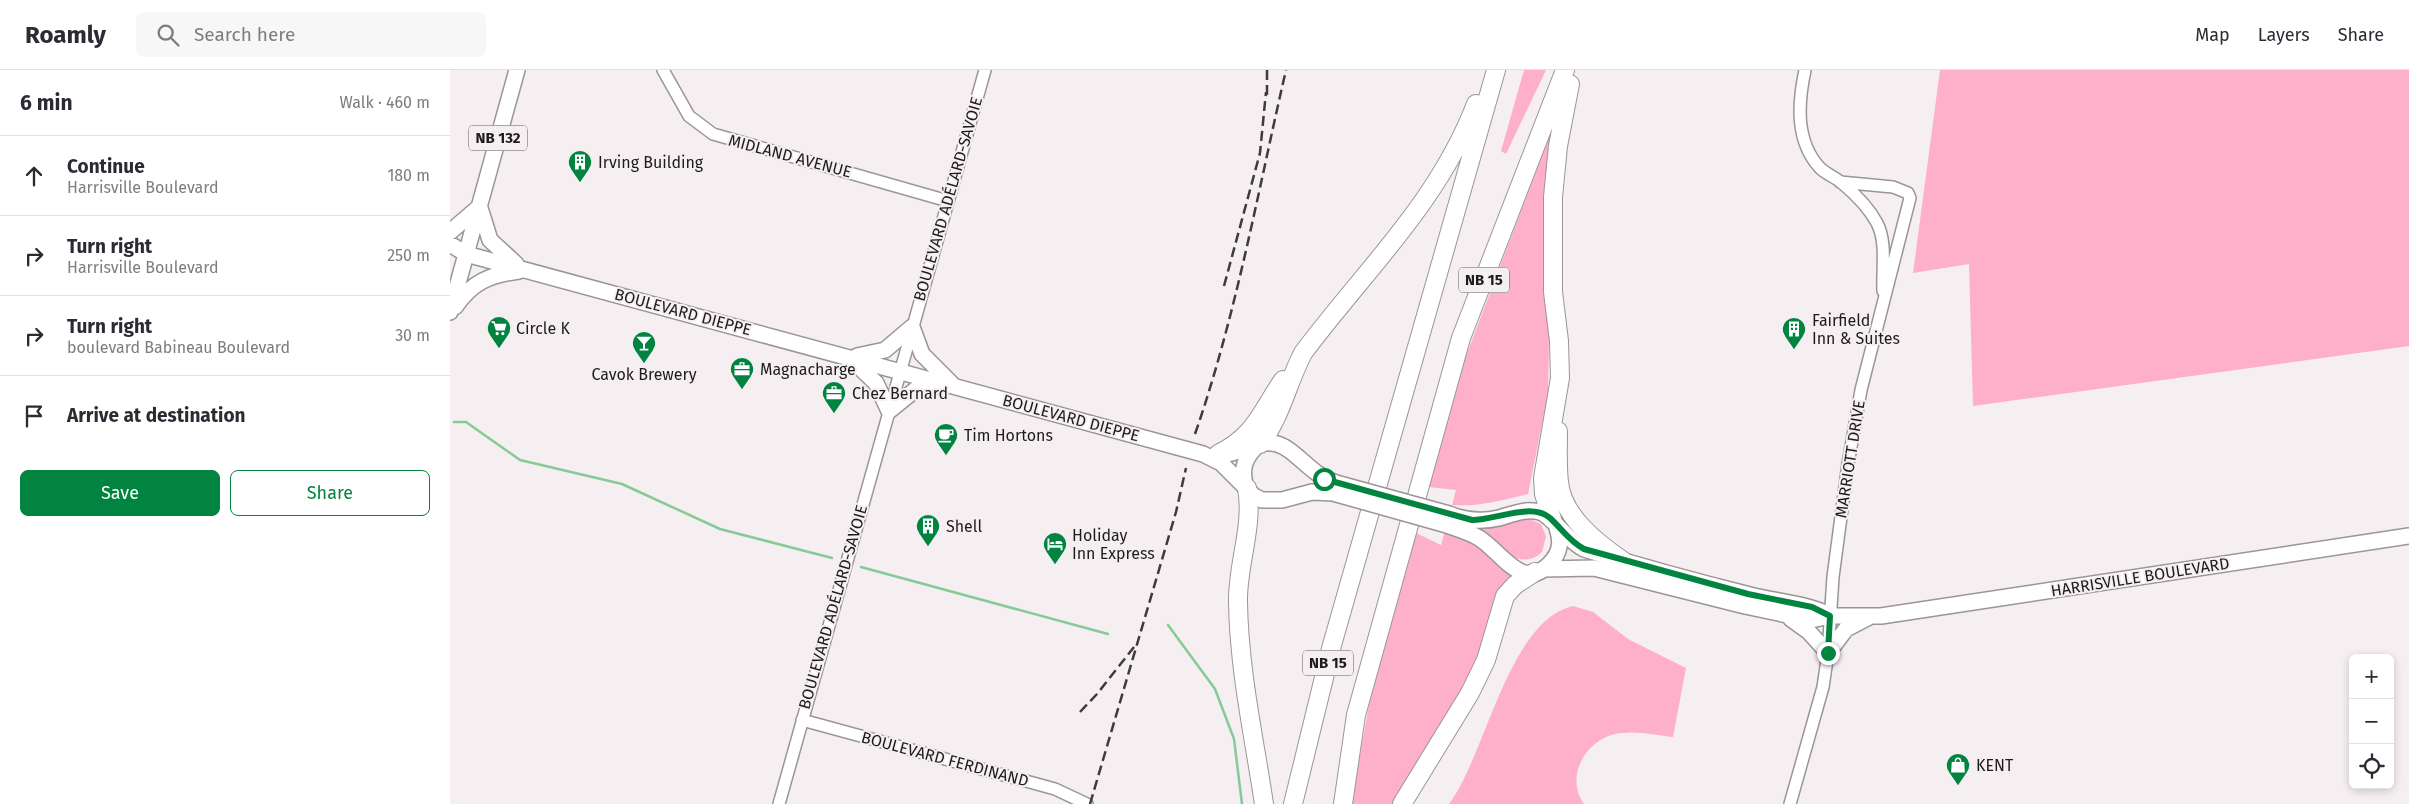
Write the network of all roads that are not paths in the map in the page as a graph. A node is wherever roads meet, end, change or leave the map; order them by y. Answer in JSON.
{"nodes":[{"id":1,"x":517,"y":70,"type":"edge"},
{"id":2,"x":663,"y":70,"type":"edge"},
{"id":3,"x":985,"y":70,"type":"edge"},
{"id":4,"x":1487,"y":70,"type":"edge"},
{"id":5,"x":1496,"y":70,"type":"edge"},
{"id":6,"x":1565,"y":70,"type":"edge"},
{"id":7,"x":1574,"y":70,"type":"edge"},
{"id":8,"x":1805,"y":70,"type":"edge"},
{"id":9,"x":1840,"y":182,"type":"junction"},
{"id":10,"x":948,"y":201,"type":"junction"},
{"id":11,"x":479,"y":206,"type":"junction"},
{"id":12,"x":450,"y":232,"type":"edge"},
{"id":13,"x":450,"y":244,"type":"edge"},
{"id":14,"x":466,"y":254,"type":"junction"},
{"id":15,"x":450,"y":256,"type":"edge"},
{"id":16,"x":525,"y":270,"type":"junction"},
{"id":17,"x":1883,"y":305,"type":"junction"},
{"id":18,"x":450,"y":313,"type":"edge"},
{"id":19,"x":912,"y":327,"type":"junction"},
{"id":20,"x":1303,"y":353,"type":"junction"},
{"id":21,"x":848,"y":357,"type":"junction"},
{"id":22,"x":905,"y":372,"type":"junction"},
{"id":23,"x":954,"y":386,"type":"junction"},
{"id":24,"x":1557,"y":401,"type":"junction"},
{"id":25,"x":888,"y":411,"type":"junction"},
{"id":26,"x":1260,"y":444,"type":"junction"},
{"id":27,"x":1210,"y":454,"type":"junction"},
{"id":28,"x":1247,"y":488,"type":"junction"},
{"id":29,"x":1335,"y":488,"type":"junction"},
{"id":30,"x":1448,"y":520,"type":"junction"},
{"id":31,"x":1554,"y":523,"type":"junction"},
{"id":32,"x":2409,"y":536,"type":"edge"},
{"id":33,"x":1623,"y":561,"type":"junction"},
{"id":34,"x":1540,"y":570,"type":"junction"},
{"id":35,"x":1782,"y":614,"type":"junction"},
{"id":36,"x":1830,"y":616,"type":"junction"},
{"id":37,"x":1870,"y":616,"type":"junction"},
{"id":38,"x":1828,"y":653,"type":"junction"},
{"id":39,"x":802,"y":720,"type":"junction"},
{"id":40,"x":780,"y":804,"type":"edge"},
{"id":41,"x":1087,"y":804,"type":"edge"},
{"id":42,"x":1264,"y":804,"type":"edge"},
{"id":43,"x":1293,"y":804,"type":"edge"},
{"id":44,"x":1342,"y":804,"type":"edge"},
{"id":45,"x":1402,"y":804,"type":"edge"},
{"id":46,"x":1790,"y":804,"type":"edge"}],
"edges":[{"from":1,"to":11,"type":"main road","number":"NB 132"},
{"from":2,"to":10,"type":"street","name":"MIDLAND AVENUE"},
{"from":3,"to":10,"type":"street","name":"BOULEVARD ADÉLARD-SAVOIE"},
{"from":4,"to":20,"type":"highway"},
{"from":5,"to":43,"type":"highway","number":"NB 15"},
{"from":6,"to":44,"type":"highway","number":"NB 15"},
{"from":7,"to":24,"type":"highway"},
{"from":8,"to":9,"type":"street","name":"MARRIOTT DRIVE"},
{"from":9,"to":17,"type":"street","name":"MARRIOTT DRIVE"},
{"from":9,"to":17,"type":"street","name":"MARRIOTT DRIVE"},
{"from":10,"to":19,"type":"street","name":"BOULEVARD ADÉLARD-SAVOIE"},
{"from":11,"to":12,"type":"main road"},
{"from":11,"to":14,"type":"main road","number":"NB 132"},
{"from":11,"to":16,"type":"main road"},
{"from":13,"to":14,"type":"main road","name":"BOULEVARD DIEPPE"},
{"from":14,"to":15,"type":"main road","name":"BOULEVARD DIEPPE"},
{"from":14,"to":16,"type":"main road","name":"BOULEVARD DIEPPE"},
{"from":14,"to":18,"type":"main road","number":"NB 132"},
{"from":16,"to":18,"type":"main road"},
{"from":16,"to":21,"type":"main road","name":"BOULEVARD DIEPPE"},
{"from":17,"to":36,"type":"street","name":"MARRIOTT DRIVE"},
{"from":19,"to":21,"type":"main road"},
{"from":19,"to":22,"type":"street","name":"BOULEVARD ADÉLARD-SAVOIE"},
{"from":19,"to":23,"type":"main road"},
{"from":20,"to":26,"type":"highway"},
{"from":20,"to":27,"type":"highway"},
{"from":21,"to":22,"type":"main road","name":"BOULEVARD DIEPPE"},
{"from":21,"to":25,"type":"main road"},
{"from":22,"to":23,"type":"main road","name":"BOULEVARD DIEPPE"},
{"from":22,"to":25,"type":"street","name":"BOULEVARD ADÉLARD-SAVOIE"},
{"from":23,"to":25,"type":"main road"},
{"from":23,"to":27,"type":"main road","name":"BOULEVARD DIEPPE"},
{"from":24,"to":31,"type":"highway"},
{"from":24,"to":33,"type":"highway"},
{"from":25,"to":39,"type":"street","name":"BOULEVARD ADÉLARD-SAVOIE"},
{"from":26,"to":27,"type":"main road"},
{"from":26,"to":28,"type":"main road"},
{"from":26,"to":29,"type":"main road"},
{"from":27,"to":28,"type":"main road"},
{"from":28,"to":29,"type":"main road"},
{"from":28,"to":42,"type":"highway"},
{"from":29,"to":30,"type":"main road","bridge":true},
{"from":30,"to":31,"type":"main road"},
{"from":30,"to":34,"type":"main road"},
{"from":31,"to":33,"type":"main road"},
{"from":31,"to":34,"type":"main road"},
{"from":32,"to":37,"type":"main road","name":"HARRISVILLE BOULEVARD"},
{"from":33,"to":36,"type":"main road"},
{"from":34,"to":35,"type":"main road"},
{"from":34,"to":45,"type":"highway"},
{"from":35,"to":36,"type":"main road"},
{"from":35,"to":38,"type":"main road"},
{"from":36,"to":37,"type":"main road","name":"HARRISVILLE BOULEVARD"},
{"from":36,"to":38,"type":"street","name":"MARRIOTT DRIVE"},
{"from":37,"to":38,"type":"main road"},
{"from":38,"to":46,"type":"street","name":"MARRIOTT DRIVE"},
{"from":39,"to":40,"type":"street","name":"BOULEVARD ADÉLARD-SAVOIE"},
{"from":39,"to":41,"type":"street","name":"BOULEVARD FERDINAND"}]}
